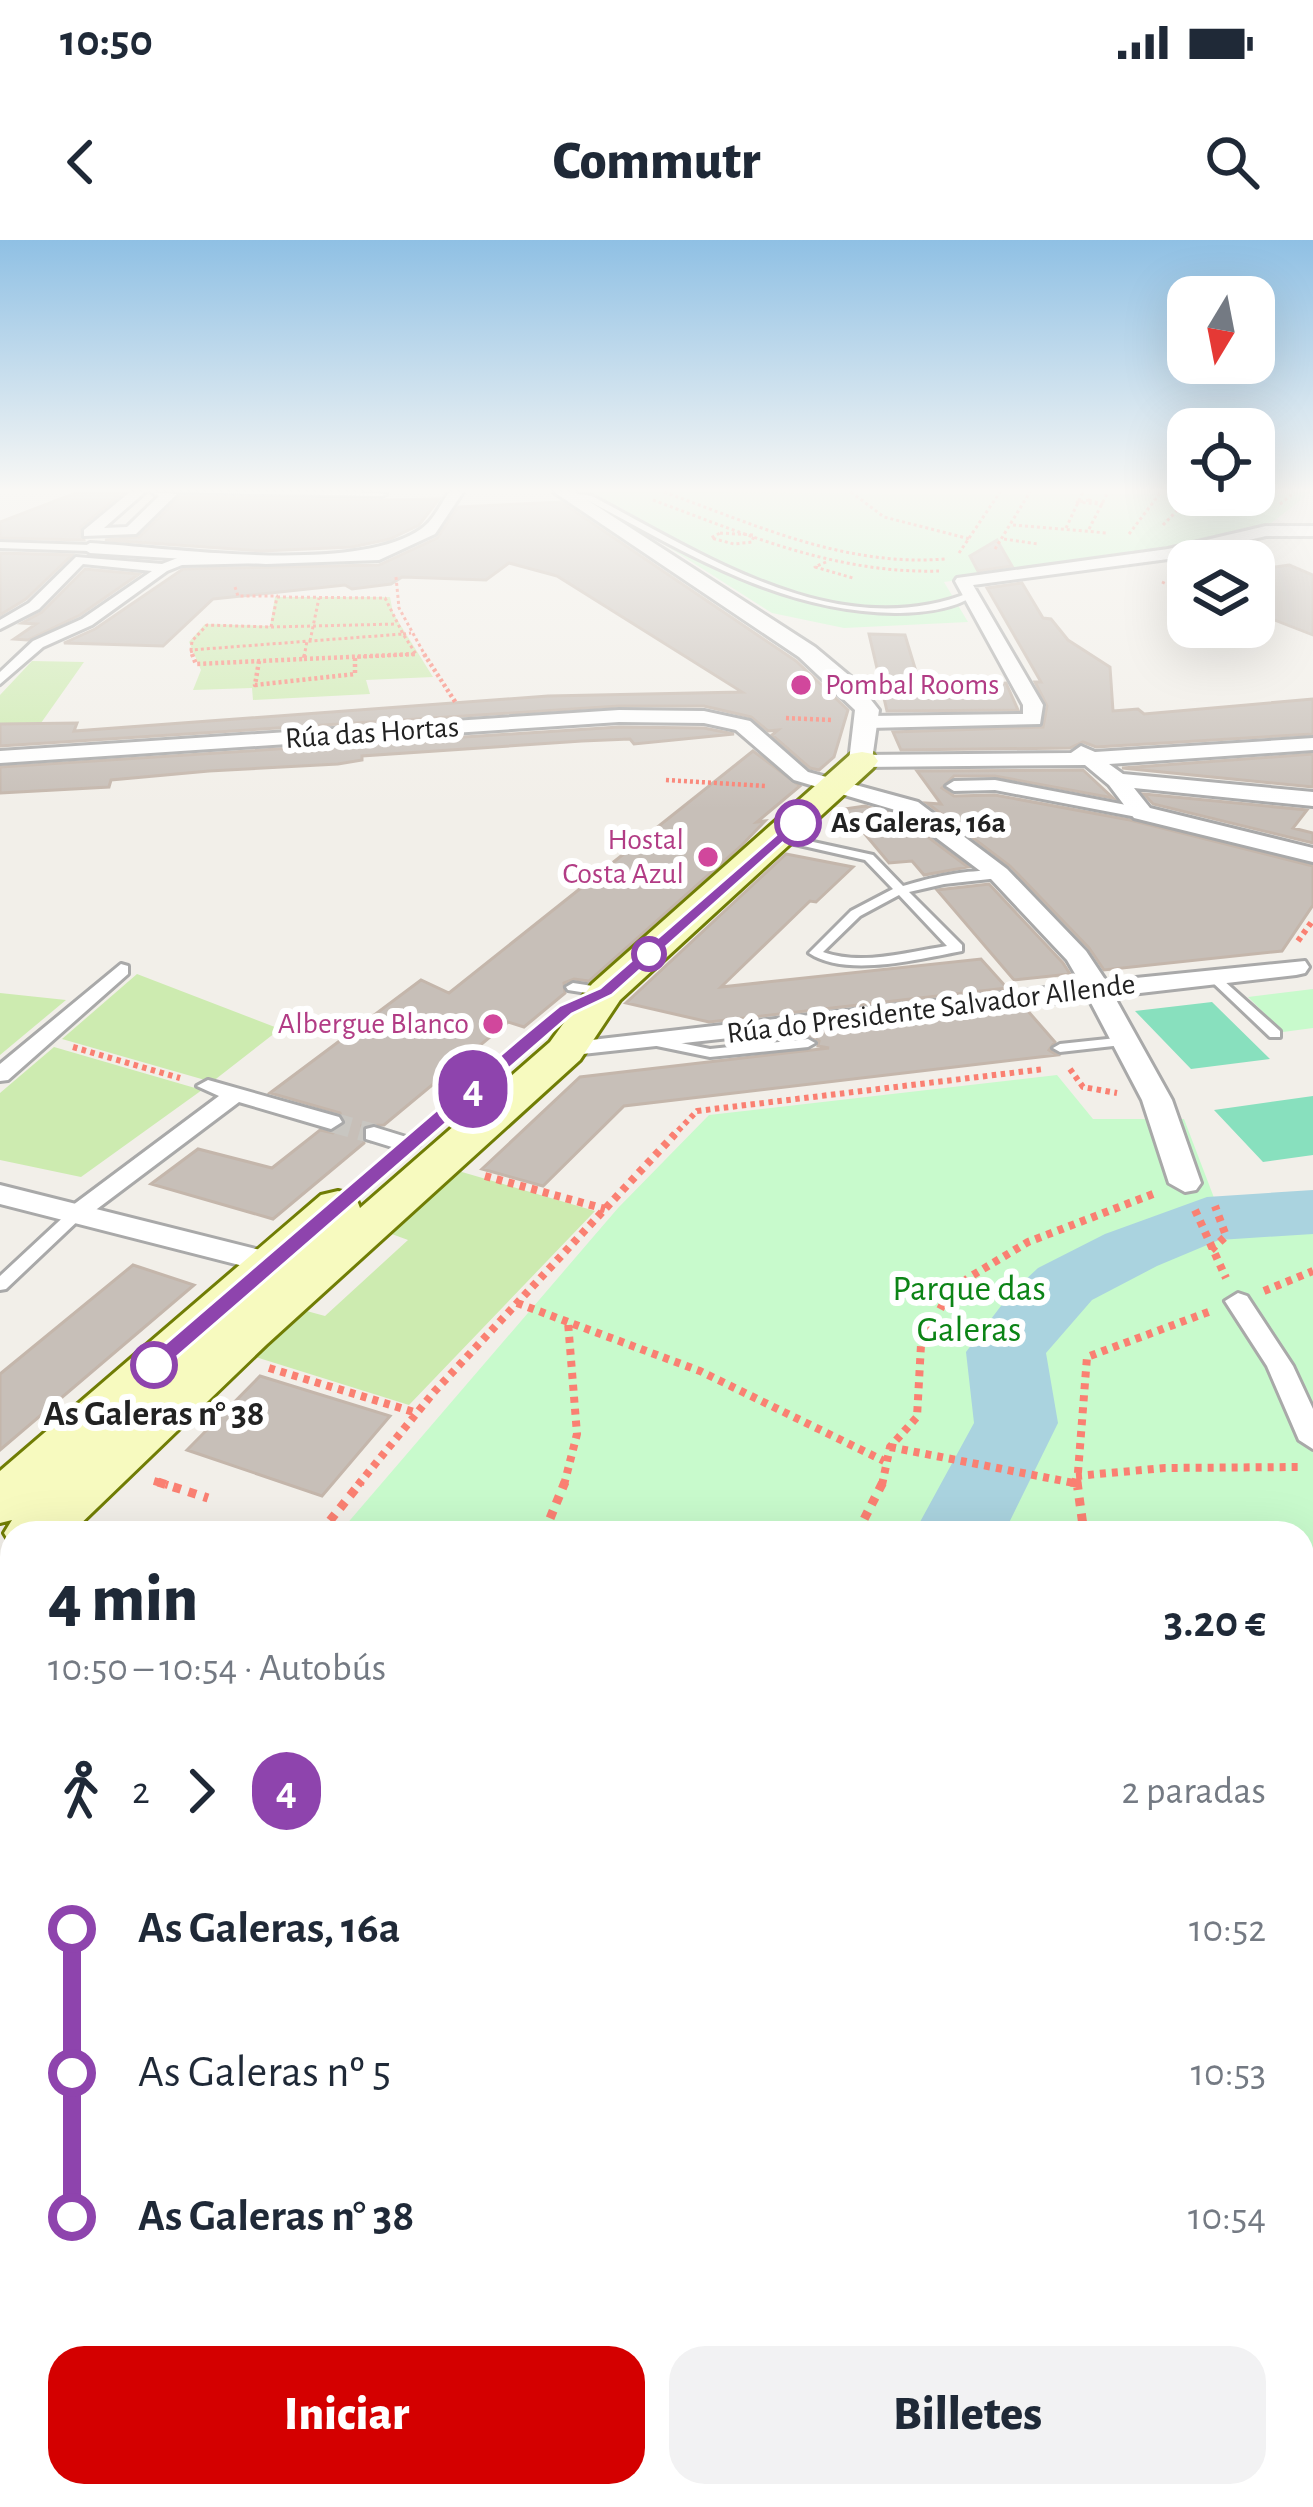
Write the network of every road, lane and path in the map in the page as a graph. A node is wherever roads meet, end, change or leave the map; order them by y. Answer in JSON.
{"nodes":[{"id":1,"x":42,"y":598,"type":"edge"},
{"id":2,"x":120,"y":598,"type":"edge"},
{"id":3,"x":277,"y":598,"type":"edge"},
{"id":4,"x":310,"y":598,"type":"edge"},
{"id":5,"x":319,"y":598,"type":"junction"},
{"id":6,"x":396,"y":598,"type":"edge"},
{"id":7,"x":724,"y":598,"type":"edge"},
{"id":8,"x":797,"y":598,"type":"edge"},
{"id":9,"x":954,"y":598,"type":"edge"},
{"id":10,"x":972,"y":598,"type":"edge"},
{"id":11,"x":397,"y":624,"type":"junction"},
{"id":12,"x":0,"y":625,"type":"edge"},
{"id":13,"x":271,"y":627,"type":"junction"},
{"id":14,"x":313,"y":627,"type":"junction"},
{"id":15,"x":412,"y":633,"type":"junction"},
{"id":16,"x":403,"y":634,"type":"junction"},
{"id":17,"x":308,"y":641,"type":"junction"},
{"id":18,"x":191,"y":650,"type":"junction"},
{"id":19,"x":355,"y":657,"type":"junction"},
{"id":20,"x":304,"y":659,"type":"junction"},
{"id":21,"x":259,"y":661,"type":"junction"},
{"id":22,"x":0,"y":680,"type":"edge"},
{"id":23,"x":786,"y":718,"type":"dead end"},
{"id":24,"x":860,"y":722,"type":"junction"},
{"id":25,"x":465,"y":727,"type":"junction"},
{"id":26,"x":1048,"y":729,"type":"junction"},
{"id":27,"x":1313,"y":744,"type":"edge"},
{"id":28,"x":0,"y":757,"type":"edge"},
{"id":29,"x":1090,"y":759,"type":"junction"},
{"id":30,"x":839,"y":776,"type":"junction"},
{"id":31,"x":666,"y":780,"type":"dead end"},
{"id":32,"x":1117,"y":780,"type":"junction"},
{"id":33,"x":770,"y":786,"type":"dead end"},
{"id":34,"x":954,"y":786,"type":"dead end"},
{"id":35,"x":1313,"y":800,"type":"edge"},
{"id":36,"x":1142,"y":812,"type":"junction"},
{"id":37,"x":781,"y":838,"type":"junction"},
{"id":38,"x":1313,"y":855,"type":"edge"},
{"id":39,"x":999,"y":874,"type":"junction"},
{"id":40,"x":900,"y":890,"type":"junction"},
{"id":41,"x":1296,"y":967,"type":"dead end"},
{"id":42,"x":121,"y":970,"type":"dead end"},
{"id":43,"x":1214,"y":976,"type":"junction"},
{"id":44,"x":1098,"y":990,"type":"junction"},
{"id":45,"x":581,"y":1020,"type":"junction"},
{"id":46,"x":1275,"y":1034,"type":"dead end"},
{"id":47,"x":43,"y":1039,"type":"junction"},
{"id":48,"x":652,"y":1041,"type":"junction"},
{"id":49,"x":1126,"y":1041,"type":"junction"},
{"id":50,"x":808,"y":1043,"type":"dead end"},
{"id":51,"x":1060,"y":1048,"type":"dead end"},
{"id":52,"x":1045,"y":1069,"type":"dead end"},
{"id":53,"x":0,"y":1075,"type":"edge"},
{"id":54,"x":208,"y":1085,"type":"joint"},
{"id":55,"x":235,"y":1095,"type":"junction"},
{"id":56,"x":332,"y":1121,"type":"tunnel mouth"},
{"id":57,"x":408,"y":1147,"type":"junction"},
{"id":58,"x":1187,"y":1189,"type":"junction"},
{"id":59,"x":0,"y":1194,"type":"edge"},
{"id":60,"x":1215,"y":1206,"type":"dead end"},
{"id":61,"x":605,"y":1209,"type":"junction"},
{"id":62,"x":77,"y":1213,"type":"junction"},
{"id":63,"x":1313,"y":1271,"type":"edge"},
{"id":64,"x":278,"y":1282,"type":"junction"},
{"id":65,"x":0,"y":1285,"type":"edge"},
{"id":66,"x":1238,"y":1301,"type":"junction"},
{"id":67,"x":517,"y":1303,"type":"junction"},
{"id":68,"x":568,"y":1322,"type":"junction"},
{"id":69,"x":262,"y":1366,"type":"dead end"},
{"id":70,"x":417,"y":1414,"type":"junction"},
{"id":71,"x":1313,"y":1440,"type":"edge"},
{"id":72,"x":890,"y":1448,"type":"junction"},
{"id":73,"x":884,"y":1461,"type":"junction"},
{"id":74,"x":1313,"y":1466,"type":"edge"},
{"id":75,"x":137,"y":1476,"type":"dead end"},
{"id":76,"x":1078,"y":1480,"type":"junction"},
{"id":77,"x":208,"y":1498,"type":"dead end"},
{"id":78,"x":0,"y":1503,"type":"edge"},
{"id":79,"x":46,"y":1521,"type":"edge"},
{"id":80,"x":330,"y":1521,"type":"edge"},
{"id":81,"x":549,"y":1521,"type":"edge"},
{"id":82,"x":864,"y":1521,"type":"edge"},
{"id":83,"x":1083,"y":1521,"type":"edge"}],
"edges":[{"from":1,"to":12,"type":"street"},
{"from":2,"to":22,"type":"street"},
{"from":3,"to":13,"type":"path"},
{"from":4,"to":5,"type":"path"},
{"from":5,"to":11,"type":"path"},
{"from":5,"to":14,"type":"path"},
{"from":6,"to":15,"type":"path"},
{"from":7,"to":24,"type":"street"},
{"from":8,"to":9,"type":"lane"},
{"from":10,"to":26,"type":"street"},
{"from":11,"to":14,"type":"path"},
{"from":11,"to":16,"type":"path"},
{"from":13,"to":14,"type":"path"},
{"from":13,"to":18,"type":"path"},
{"from":14,"to":17,"type":"path"},
{"from":15,"to":16,"type":"path"},
{"from":15,"to":25,"type":"path"},
{"from":16,"to":17,"type":"path"},
{"from":16,"to":19,"type":"path"},
{"from":17,"to":18,"type":"path"},
{"from":17,"to":20,"type":"path"},
{"from":18,"to":21,"type":"path"},
{"from":19,"to":20,"type":"path"},
{"from":19,"to":21,"type":"path"},
{"from":20,"to":21,"type":"path"},
{"from":23,"to":24,"type":"path"},
{"from":24,"to":26,"type":"street"},
{"from":24,"to":30,"type":"street"},
{"from":25,"to":28,"type":"street","name":"Rúa das Hortas"},
{"from":25,"to":30,"type":"street","name":"Rúa das Hortas"},
{"from":26,"to":29,"type":"street"},
{"from":27,"to":29,"type":"street"},
{"from":29,"to":30,"type":"street"},
{"from":29,"to":32,"type":"street"},
{"from":30,"to":37,"type":"main road"},
{"from":30,"to":39,"type":"street"},
{"from":31,"to":33,"type":"path"},
{"from":32,"to":35,"type":"street"},
{"from":32,"to":36,"type":"street"},
{"from":34,"to":36,"type":"street"},
{"from":36,"to":38,"type":"street"},
{"from":37,"to":40,"type":"lane"},
{"from":37,"to":45,"type":"main road"},
{"from":39,"to":40,"type":"lane"},
{"from":39,"to":44,"type":"street"},
{"from":40,"to":40,"type":"lane"},
{"from":41,"to":43,"type":"street","name":"Rúa do Presidente Salvador Allende"},
{"from":42,"to":47,"type":"street"},
{"from":43,"to":44,"type":"street","name":"Rúa do Presidente Salvador Allende"},
{"from":43,"to":46,"type":"lane"},
{"from":44,"to":48,"type":"street","name":"Rúa do Presidente Salvador Allende"},
{"from":44,"to":49,"type":"street"},
{"from":45,"to":48,"type":"street","name":"Rúa do Presidente Salvador Allende"},
{"from":45,"to":57,"type":"main road"},
{"from":47,"to":53,"type":"street"},
{"from":47,"to":54,"type":"path"},
{"from":48,"to":50,"type":"lane"},
{"from":49,"to":51,"type":"lane"},
{"from":49,"to":58,"type":"street"},
{"from":52,"to":61,"type":"path"},
{"from":54,"to":55,"type":"street"},
{"from":55,"to":56,"type":"street"},
{"from":55,"to":62,"type":"street"},
{"from":57,"to":61,"type":"path"},
{"from":57,"to":64,"type":"main road"},
{"from":58,"to":60,"type":"path"},
{"from":58,"to":72,"type":"path"},
{"from":59,"to":62,"type":"street"},
{"from":61,"to":67,"type":"path"},
{"from":62,"to":64,"type":"street"},
{"from":62,"to":65,"type":"lane"},
{"from":63,"to":66,"type":"path"},
{"from":64,"to":78,"type":"main road"},
{"from":64,"to":79,"type":"main road"},
{"from":66,"to":71,"type":"street"},
{"from":66,"to":76,"type":"path"},
{"from":67,"to":68,"type":"path"},
{"from":67,"to":70,"type":"path"},
{"from":68,"to":73,"type":"path"},
{"from":68,"to":81,"type":"path"},
{"from":69,"to":70,"type":"path"},
{"from":70,"to":80,"type":"path"},
{"from":72,"to":73,"type":"path"},
{"from":72,"to":76,"type":"path"},
{"from":73,"to":82,"type":"path"},
{"from":74,"to":76,"type":"path"},
{"from":75,"to":77,"type":"path"},
{"from":76,"to":83,"type":"path"}]}
